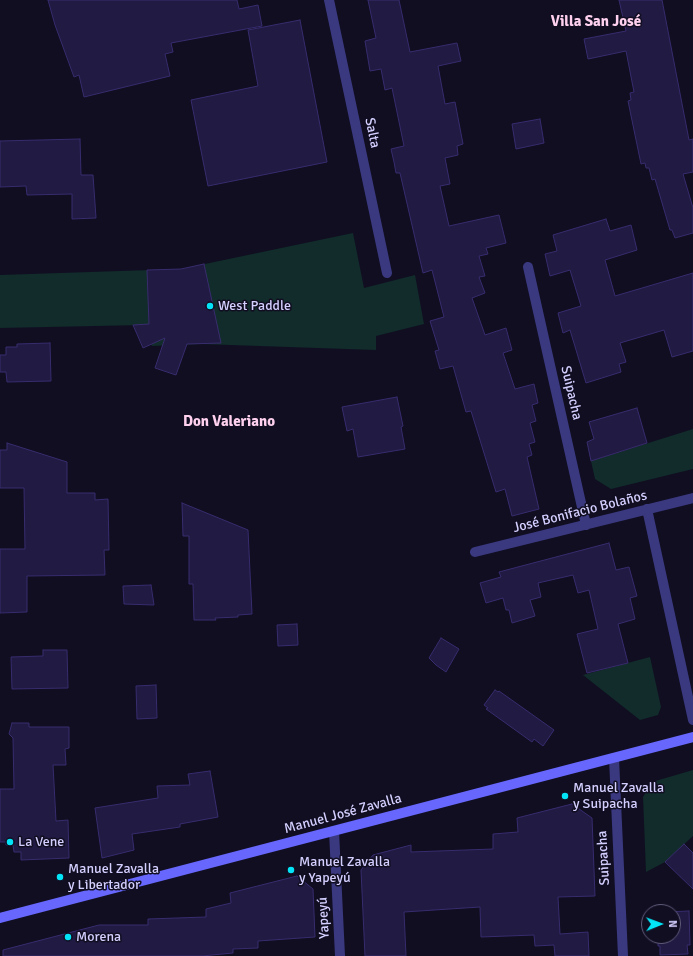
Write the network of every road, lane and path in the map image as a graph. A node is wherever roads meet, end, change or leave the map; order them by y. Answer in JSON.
{"nodes":[{"id":1,"x":329,"y":0,"type":"edge"},
{"id":2,"x":528,"y":267,"type":"dead end"},
{"id":3,"x":387,"y":273,"type":"dead end"},
{"id":4,"x":693,"y":498,"type":"edge"},
{"id":5,"x":647,"y":509,"type":"junction"},
{"id":6,"x":586,"y":525,"type":"junction"},
{"id":7,"x":475,"y":552,"type":"dead end"},
{"id":8,"x":693,"y":720,"type":"edge"},
{"id":9,"x":693,"y":737,"type":"edge"},
{"id":10,"x":614,"y":758,"type":"junction"},
{"id":11,"x":334,"y":831,"type":"junction"},
{"id":12,"x":0,"y":918,"type":"edge"},
{"id":13,"x":340,"y":956,"type":"edge"},
{"id":14,"x":623,"y":956,"type":"edge"}],
"edges":[{"from":1,"to":3,"type":"street","name":"Salta"},
{"from":2,"to":6,"type":"street","name":"Suipacha"},
{"from":4,"to":5,"type":"street","name":"José Bonifacio Bolaños"},
{"from":5,"to":6,"type":"street","name":"José Bonifacio Bolaños"},
{"from":5,"to":8,"type":"street"},
{"from":6,"to":7,"type":"street","name":"José Bonifacio Bolaños"},
{"from":9,"to":10,"type":"street","name":"Manuel José Zavalla"},
{"from":10,"to":11,"type":"street","name":"Manuel José Zavalla"},
{"from":10,"to":14,"type":"street","name":"Suipacha"},
{"from":11,"to":12,"type":"street","name":"Manuel José Zavalla"},
{"from":11,"to":13,"type":"street","name":"Yapeyú"}]}
